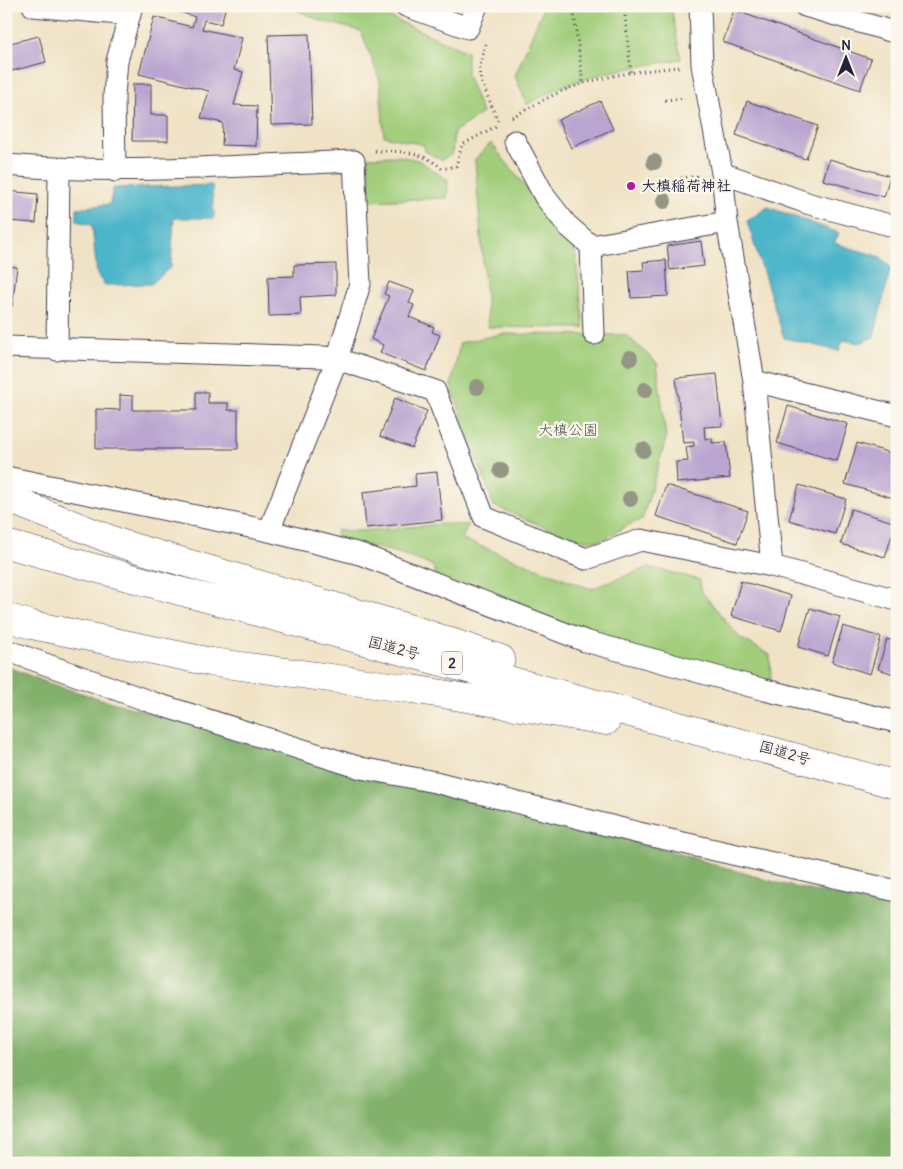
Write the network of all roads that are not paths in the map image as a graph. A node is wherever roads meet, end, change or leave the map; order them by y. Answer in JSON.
{"nodes":[{"id":1,"x":33,"y":6,"type":"edge"},
{"id":2,"x":406,"y":6,"type":"edge"},
{"id":3,"x":477,"y":6,"type":"edge"},
{"id":4,"x":700,"y":6,"type":"edge"},
{"id":5,"x":805,"y":6,"type":"edge"},
{"id":6,"x":131,"y":11,"type":"edge"},
{"id":7,"x":897,"y":33,"type":"edge"},
{"id":8,"x":515,"y":141,"type":"dead end"},
{"id":9,"x":6,"y":165,"type":"edge"},
{"id":10,"x":59,"y":170,"type":"junction"},
{"id":11,"x":116,"y":171,"type":"junction"},
{"id":12,"x":722,"y":173,"type":"junction"},
{"id":13,"x":727,"y":222,"type":"junction"},
{"id":14,"x":897,"y":227,"type":"edge"},
{"id":15,"x":591,"y":246,"type":"junction"},
{"id":16,"x":594,"y":334,"type":"dead end"},
{"id":17,"x":6,"y":347,"type":"edge"},
{"id":18,"x":57,"y":350,"type":"junction"},
{"id":19,"x":338,"y":359,"type":"junction"},
{"id":20,"x":754,"y":381,"type":"junction"},
{"id":21,"x":897,"y":416,"type":"edge"},
{"id":22,"x":6,"y":476,"type":"edge"},
{"id":23,"x":6,"y":498,"type":"edge"},
{"id":24,"x":269,"y":531,"type":"junction"},
{"id":25,"x":6,"y":544,"type":"edge"},
{"id":26,"x":772,"y":566,"type":"junction"},
{"id":27,"x":897,"y":600,"type":"edge"},
{"id":28,"x":6,"y":617,"type":"edge"},
{"id":29,"x":6,"y":650,"type":"edge"},
{"id":30,"x":897,"y":722,"type":"edge"},
{"id":31,"x":768,"y":748,"type":"junction"},
{"id":32,"x":897,"y":785,"type":"edge"},
{"id":33,"x":897,"y":891,"type":"edge"}],
"edges":[{"from":1,"to":6,"type":"street"},
{"from":2,"to":3,"type":"street"},
{"from":4,"to":12,"type":"street"},
{"from":5,"to":7,"type":"street"},
{"from":6,"to":11,"type":"street"},
{"from":8,"to":15,"type":"street"},
{"from":9,"to":10,"type":"street"},
{"from":10,"to":11,"type":"street"},
{"from":10,"to":18,"type":"street"},
{"from":11,"to":19,"type":"street"},
{"from":12,"to":13,"type":"street"},
{"from":12,"to":14,"type":"street"},
{"from":13,"to":15,"type":"street"},
{"from":13,"to":20,"type":"street"},
{"from":15,"to":16,"type":"street"},
{"from":17,"to":18,"type":"street"},
{"from":18,"to":19,"type":"street"},
{"from":19,"to":24,"type":"street"},
{"from":19,"to":26,"type":"street"},
{"from":20,"to":21,"type":"street"},
{"from":20,"to":26,"type":"street"},
{"from":22,"to":24,"type":"street"},
{"from":23,"to":31,"type":"highway"},
{"from":24,"to":30,"type":"street"},
{"from":25,"to":31,"type":"highway","name":"国道2号","number":"2"},
{"from":26,"to":27,"type":"street"},
{"from":28,"to":31,"type":"highway"},
{"from":29,"to":33,"type":"street"},
{"from":31,"to":32,"type":"highway","name":"国道2号","number":"2"}]}
